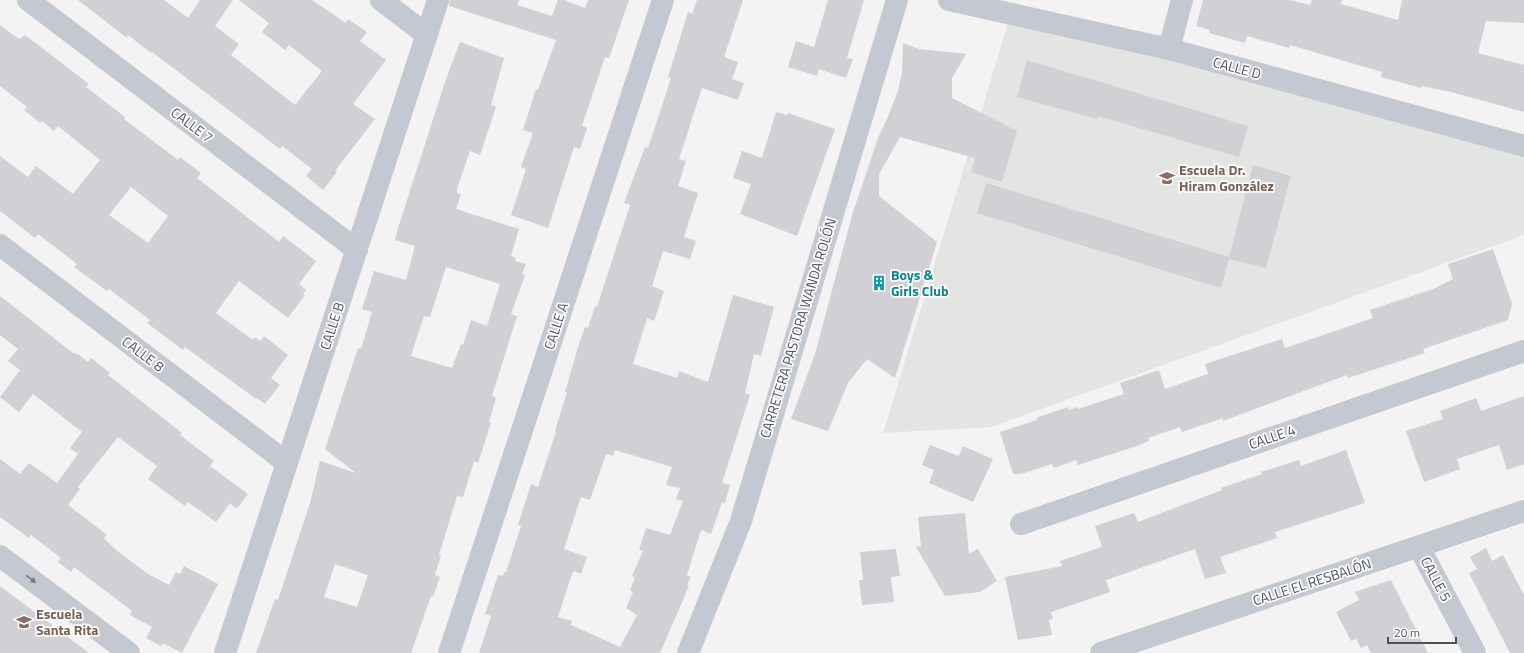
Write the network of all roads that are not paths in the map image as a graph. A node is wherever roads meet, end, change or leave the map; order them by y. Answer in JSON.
{"nodes":[{"id":1,"x":28,"y":0,"type":"edge"},
{"id":2,"x":381,"y":0,"type":"edge"},
{"id":3,"x":438,"y":0,"type":"edge"},
{"id":4,"x":663,"y":0,"type":"edge"},
{"id":5,"x":898,"y":0,"type":"edge"},
{"id":6,"x":949,"y":0,"type":"edge"},
{"id":7,"x":1182,"y":0,"type":"edge"},
{"id":8,"x":427,"y":35,"type":"junction"},
{"id":9,"x":1169,"y":50,"type":"junction"},
{"id":10,"x":1524,"y":146,"type":"edge"},
{"id":11,"x":0,"y":245,"type":"edge"},
{"id":12,"x":356,"y":250,"type":"junction"},
{"id":13,"x":1524,"y":351,"type":"edge"},
{"id":14,"x":287,"y":463,"type":"junction"},
{"id":15,"x":1524,"y":511,"type":"edge"},
{"id":16,"x":1021,"y":524,"type":"dead end"},
{"id":17,"x":1419,"y":547,"type":"junction"},
{"id":18,"x":0,"y":556,"type":"edge"},
{"id":19,"x":129,"y":653,"type":"edge"},
{"id":20,"x":225,"y":653,"type":"edge"},
{"id":21,"x":449,"y":653,"type":"edge"},
{"id":22,"x":688,"y":653,"type":"edge"},
{"id":23,"x":1101,"y":653,"type":"edge"},
{"id":24,"x":1475,"y":653,"type":"edge"}],
"edges":[{"from":1,"to":12,"type":"street","name":"CALLE 7"},
{"from":2,"to":8,"type":"street"},
{"from":3,"to":8,"type":"street","name":"CALLE B"},
{"from":4,"to":21,"type":"street","name":"CALLE A"},
{"from":5,"to":22,"type":"street","name":"CARRETERA PASTORA WANDA ROLÓN"},
{"from":6,"to":9,"type":"street","name":"CALLE D"},
{"from":7,"to":9,"type":"street"},
{"from":8,"to":12,"type":"street","name":"CALLE B"},
{"from":9,"to":10,"type":"street","name":"CALLE D"},
{"from":11,"to":14,"type":"street","name":"CALLE 8"},
{"from":12,"to":14,"type":"street","name":"CALLE B"},
{"from":13,"to":16,"type":"street","name":"CALLE 4"},
{"from":14,"to":20,"type":"street","name":"CALLE B"},
{"from":15,"to":17,"type":"street","name":"CALLE EL RESBALÓN"},
{"from":17,"to":23,"type":"street","name":"CALLE EL RESBALÓN"},
{"from":17,"to":24,"type":"street","name":"CALLE 5"},
{"from":18,"to":19,"type":"street","one_way":true}]}
